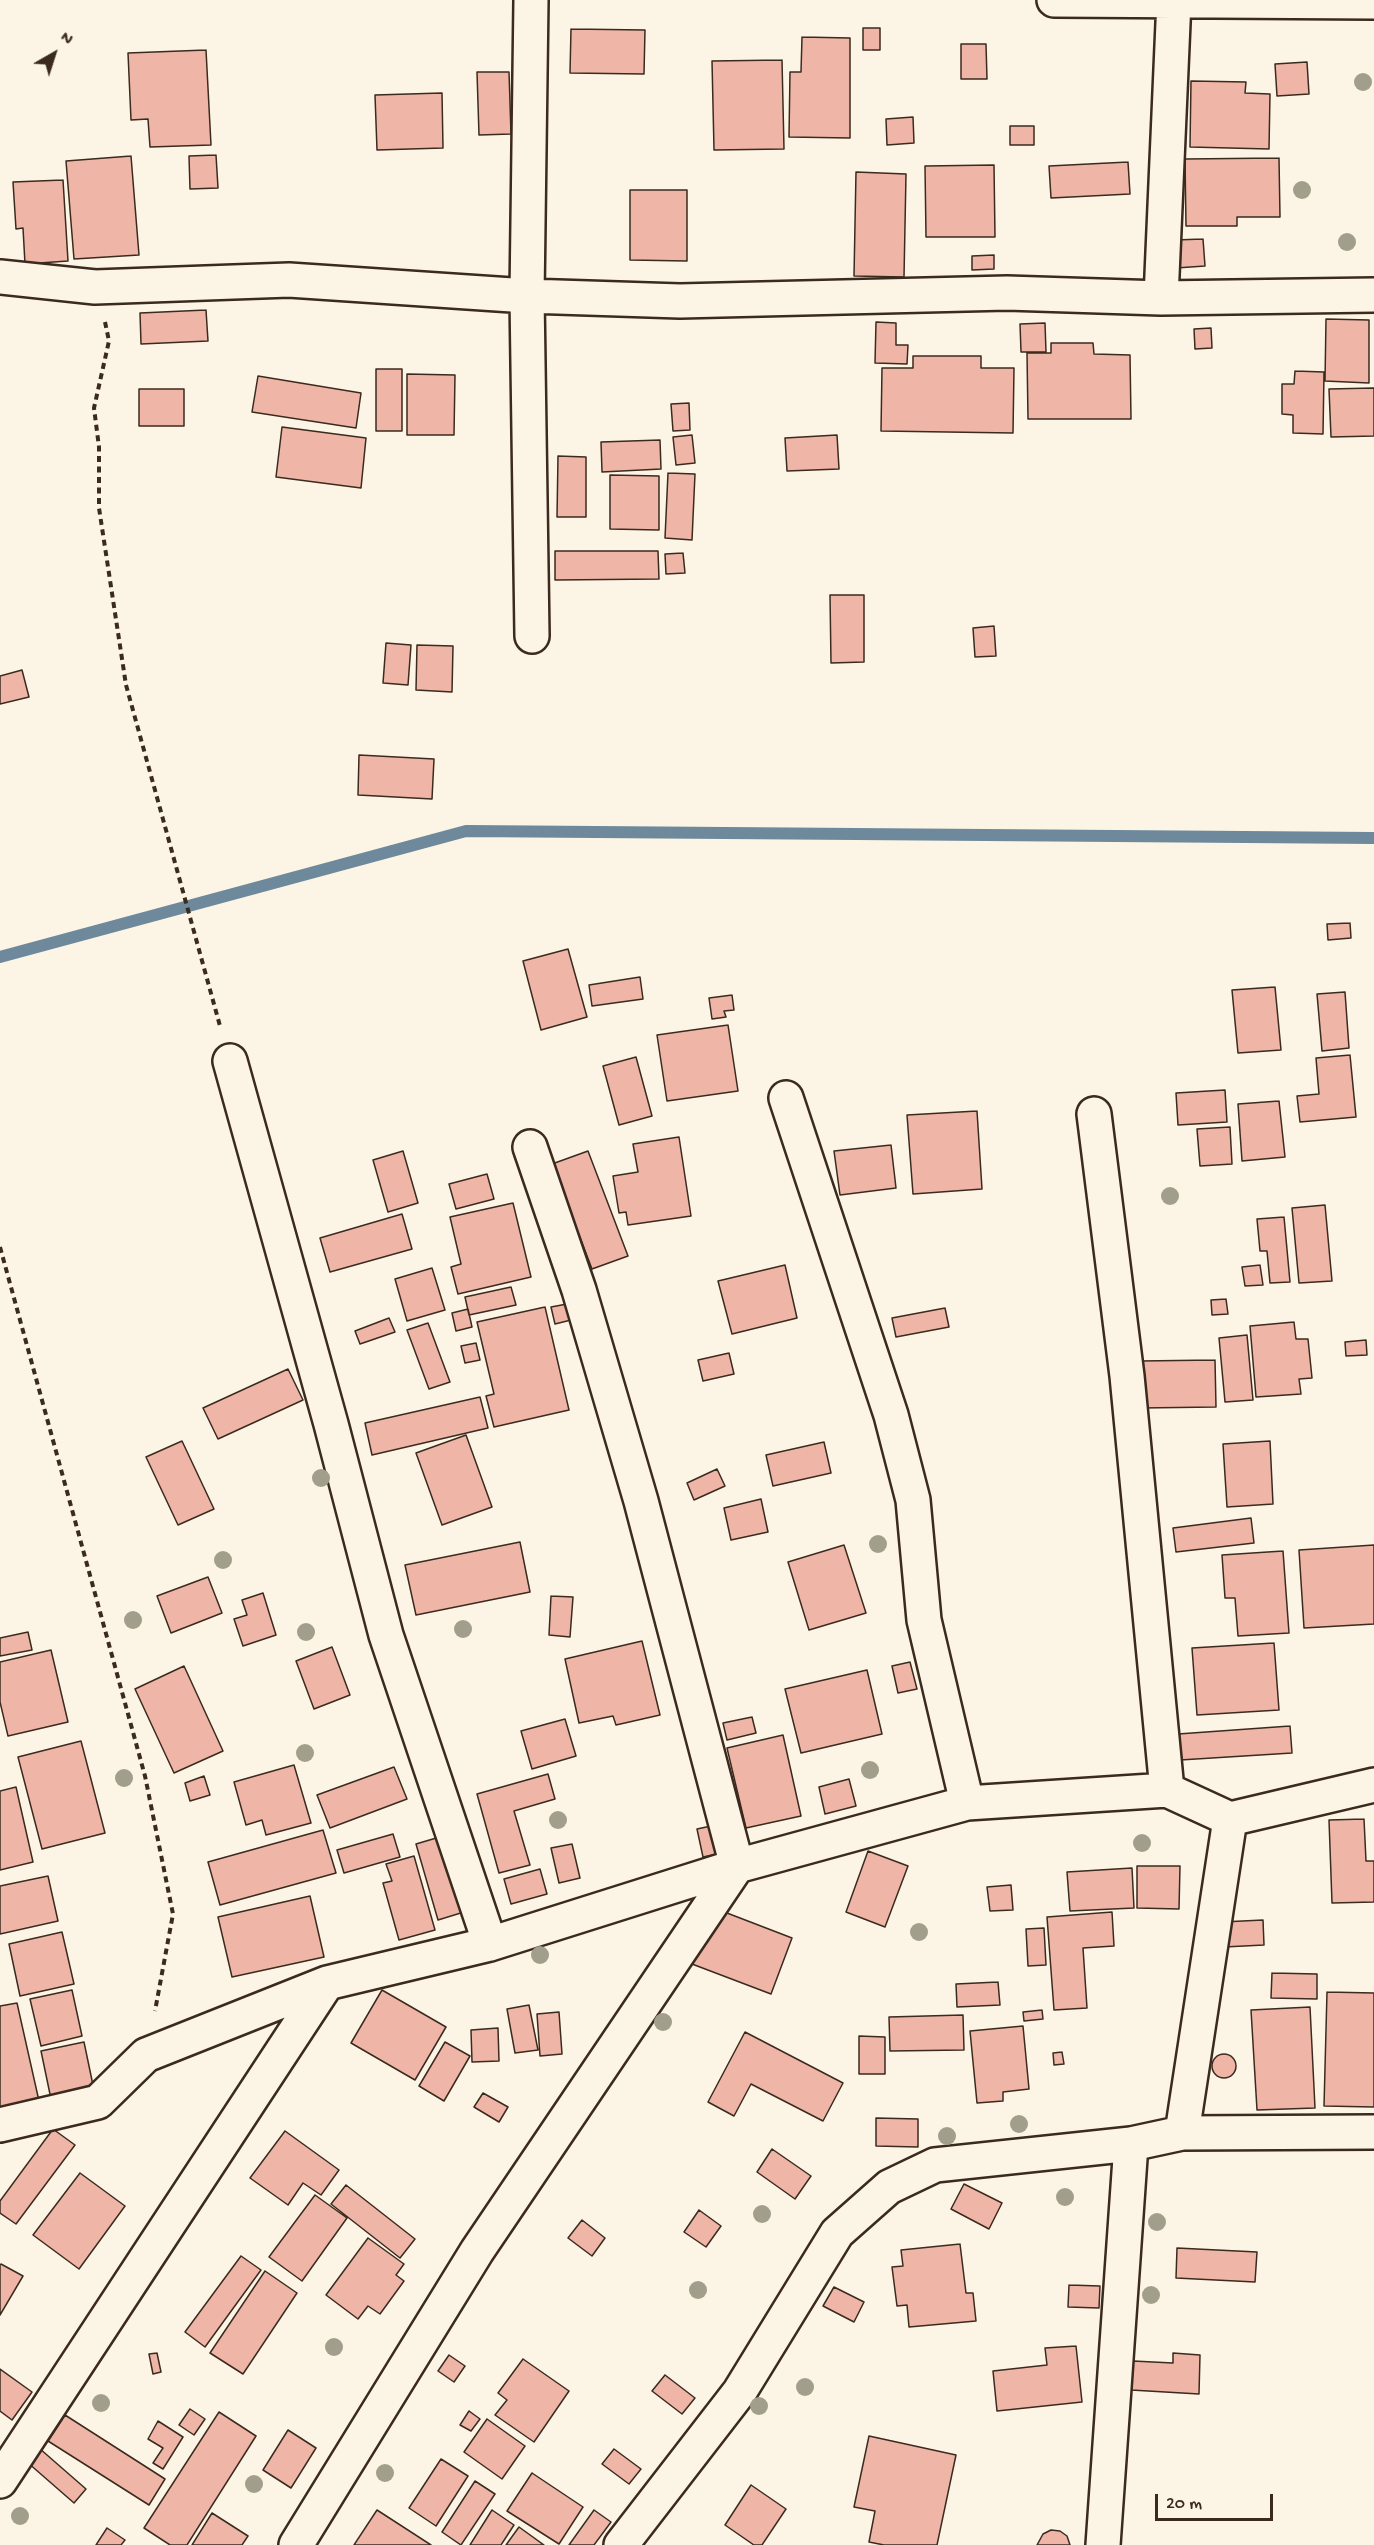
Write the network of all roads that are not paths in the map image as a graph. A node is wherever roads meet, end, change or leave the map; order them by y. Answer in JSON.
{"nodes":[{"id":1,"x":531,"y":0,"type":"edge"},
{"id":2,"x":1054,"y":0,"type":"edge"},
{"id":3,"x":1174,"y":1,"type":"edge"},
{"id":4,"x":1374,"y":2,"type":"edge"},
{"id":5,"x":0,"y":277,"type":"edge"},
{"id":6,"x":1374,"y":295,"type":"edge"},
{"id":7,"x":526,"y":296,"type":"junction"},
{"id":8,"x":1161,"y":298,"type":"junction"},
{"id":9,"x":532,"y":636,"type":"dead end"},
{"id":10,"x":230,"y":1061,"type":"road end"},
{"id":11,"x":786,"y":1098,"type":"dead end"},
{"id":12,"x":1094,"y":1114,"type":"dead end"},
{"id":13,"x":530,"y":1147,"type":"dead end"},
{"id":14,"x":1374,"y":1785,"type":"edge"},
{"id":15,"x":1167,"y":1791,"type":"junction"},
{"id":16,"x":967,"y":1803,"type":"junction"},
{"id":17,"x":1230,"y":1819,"type":"junction"},
{"id":18,"x":737,"y":1866,"type":"junction"},
{"id":19,"x":490,"y":1944,"type":"junction"},
{"id":20,"x":327,"y":1983,"type":"junction"},
{"id":21,"x":0,"y":2125,"type":"edge"},
{"id":22,"x":1374,"y":2132,"type":"edge"},
{"id":23,"x":1182,"y":2133,"type":"junction"},
{"id":24,"x":1131,"y":2144,"type":"junction"},
{"id":25,"x":0,"y":2481,"type":"edge"},
{"id":26,"x":296,"y":2545,"type":"edge"},
{"id":27,"x":621,"y":2545,"type":"edge"},
{"id":28,"x":1103,"y":2545,"type":"edge"}],
"edges":[{"from":1,"to":7,"type":"street"},
{"from":2,"to":3,"type":"street"},
{"from":3,"to":4,"type":"street"},
{"from":3,"to":8,"type":"street"},
{"from":5,"to":7,"type":"street"},
{"from":6,"to":8,"type":"street"},
{"from":7,"to":8,"type":"street"},
{"from":7,"to":9,"type":"street"},
{"from":10,"to":19,"type":"street"},
{"from":11,"to":16,"type":"street"},
{"from":12,"to":15,"type":"street"},
{"from":13,"to":18,"type":"street"},
{"from":14,"to":17,"type":"street"},
{"from":15,"to":16,"type":"street"},
{"from":15,"to":17,"type":"street"},
{"from":16,"to":18,"type":"street"},
{"from":17,"to":23,"type":"street"},
{"from":18,"to":19,"type":"street"},
{"from":18,"to":26,"type":"street"},
{"from":19,"to":20,"type":"street"},
{"from":20,"to":21,"type":"street"},
{"from":20,"to":25,"type":"street"},
{"from":22,"to":23,"type":"street"},
{"from":23,"to":24,"type":"street"},
{"from":24,"to":27,"type":"street"},
{"from":24,"to":28,"type":"street"}]}
